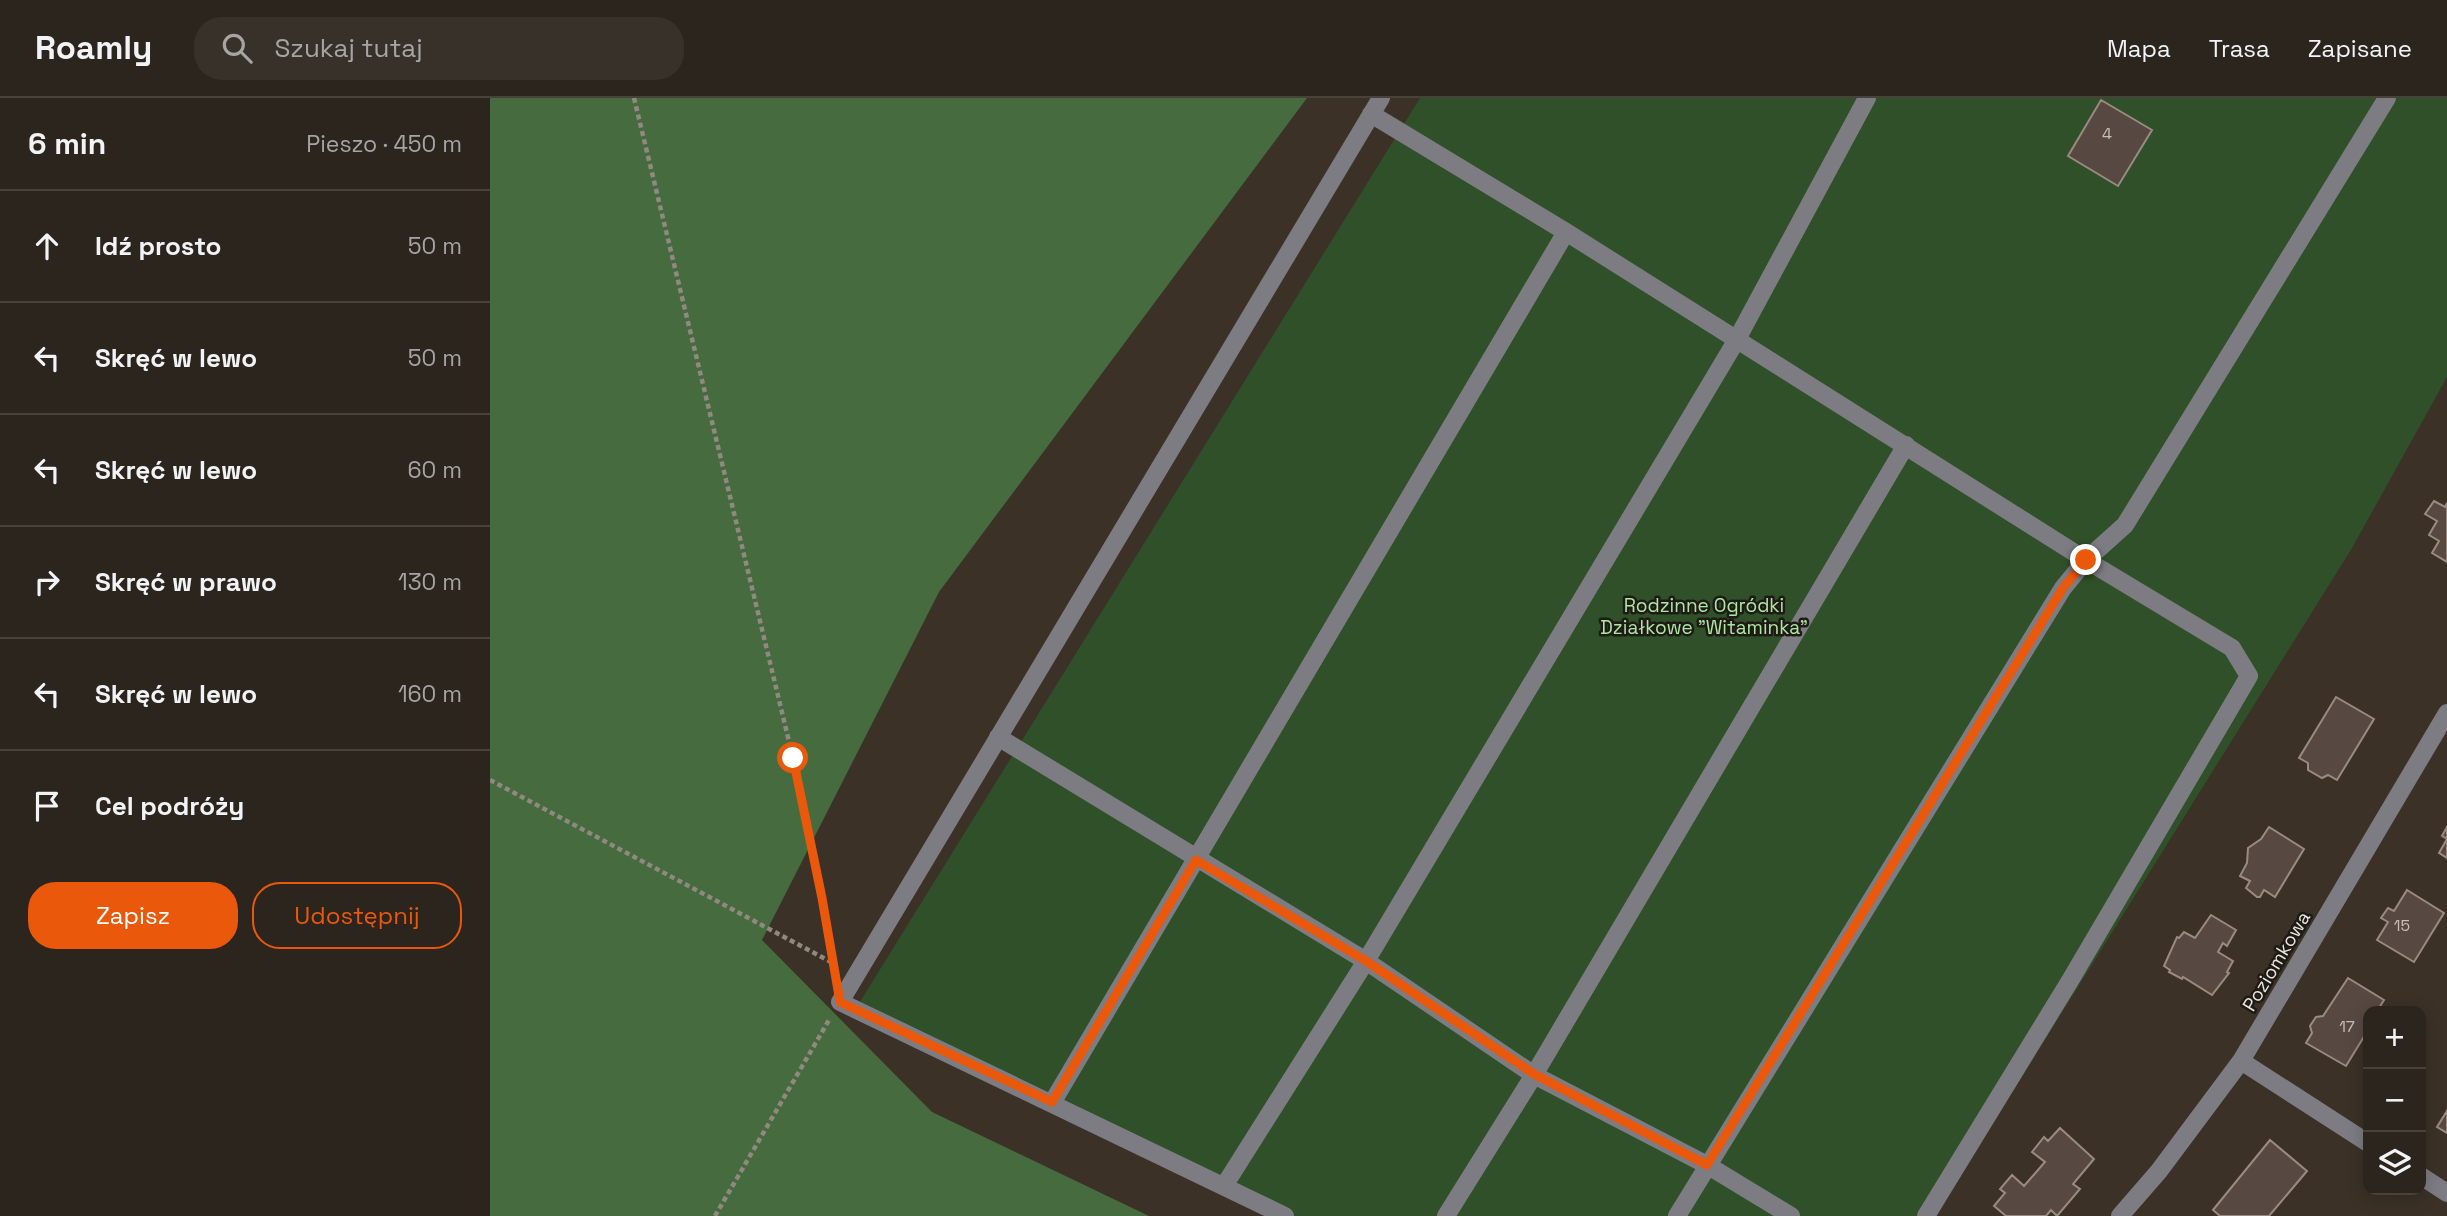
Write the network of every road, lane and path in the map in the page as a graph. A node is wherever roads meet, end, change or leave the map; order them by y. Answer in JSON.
{"nodes":[{"id":1,"x":634,"y":98,"type":"edge"},
{"id":2,"x":1381,"y":98,"type":"edge"},
{"id":3,"x":1867,"y":98,"type":"edge"},
{"id":4,"x":2387,"y":98,"type":"edge"},
{"id":5,"x":1371,"y":114,"type":"junction"},
{"id":6,"x":1566,"y":232,"type":"junction"},
{"id":7,"x":1736,"y":341,"type":"junction"},
{"id":8,"x":1906,"y":445,"type":"junction"},
{"id":9,"x":2086,"y":560,"type":"junction"},
{"id":10,"x":2447,"y":713,"type":"edge"},
{"id":11,"x":998,"y":737,"type":"junction"},
{"id":12,"x":490,"y":780,"type":"edge"},
{"id":13,"x":1196,"y":860,"type":"junction"},
{"id":14,"x":1366,"y":961,"type":"junction"},
{"id":15,"x":833,"y":964,"type":"junction"},
{"id":16,"x":840,"y":1002,"type":"junction"},
{"id":17,"x":2242,"y":1062,"type":"junction"},
{"id":18,"x":1534,"y":1074,"type":"junction"},
{"id":19,"x":1052,"y":1102,"type":"junction"},
{"id":20,"x":2363,"y":1140,"type":"edge"},
{"id":21,"x":1707,"y":1165,"type":"junction"},
{"id":22,"x":2426,"y":1179,"type":"edge"},
{"id":23,"x":1224,"y":1186,"type":"junction"},
{"id":24,"x":2447,"y":1193,"type":"edge"},
{"id":25,"x":715,"y":1216,"type":"edge"},
{"id":26,"x":1284,"y":1216,"type":"edge"},
{"id":27,"x":1446,"y":1216,"type":"edge"},
{"id":28,"x":1677,"y":1216,"type":"edge"},
{"id":29,"x":1791,"y":1216,"type":"edge"},
{"id":30,"x":1926,"y":1216,"type":"edge"},
{"id":31,"x":2120,"y":1216,"type":"edge"}],
"edges":[{"from":1,"to":15,"type":"path"},
{"from":2,"to":5,"type":"street"},
{"from":3,"to":7,"type":"street"},
{"from":4,"to":9,"type":"street"},
{"from":5,"to":6,"type":"street"},
{"from":5,"to":11,"type":"street"},
{"from":6,"to":7,"type":"street"},
{"from":6,"to":13,"type":"street"},
{"from":7,"to":8,"type":"street"},
{"from":7,"to":14,"type":"street"},
{"from":8,"to":9,"type":"street"},
{"from":8,"to":18,"type":"street"},
{"from":9,"to":21,"type":"street"},
{"from":9,"to":30,"type":"street"},
{"from":10,"to":17,"type":"street","name":"Poziomkowa"},
{"from":11,"to":13,"type":"street"},
{"from":11,"to":16,"type":"street"},
{"from":12,"to":15,"type":"path"},
{"from":13,"to":14,"type":"street"},
{"from":13,"to":19,"type":"street"},
{"from":14,"to":18,"type":"street"},
{"from":14,"to":23,"type":"street"},
{"from":15,"to":16,"type":"path"},
{"from":16,"to":19,"type":"street"},
{"from":16,"to":25,"type":"path"},
{"from":17,"to":20,"type":"street"},
{"from":17,"to":31,"type":"street","name":"Poziomkowa"},
{"from":18,"to":21,"type":"street"},
{"from":18,"to":27,"type":"street"},
{"from":19,"to":23,"type":"street"},
{"from":21,"to":28,"type":"street"},
{"from":21,"to":29,"type":"street"},
{"from":22,"to":24,"type":"street"},
{"from":23,"to":26,"type":"street"}]}
